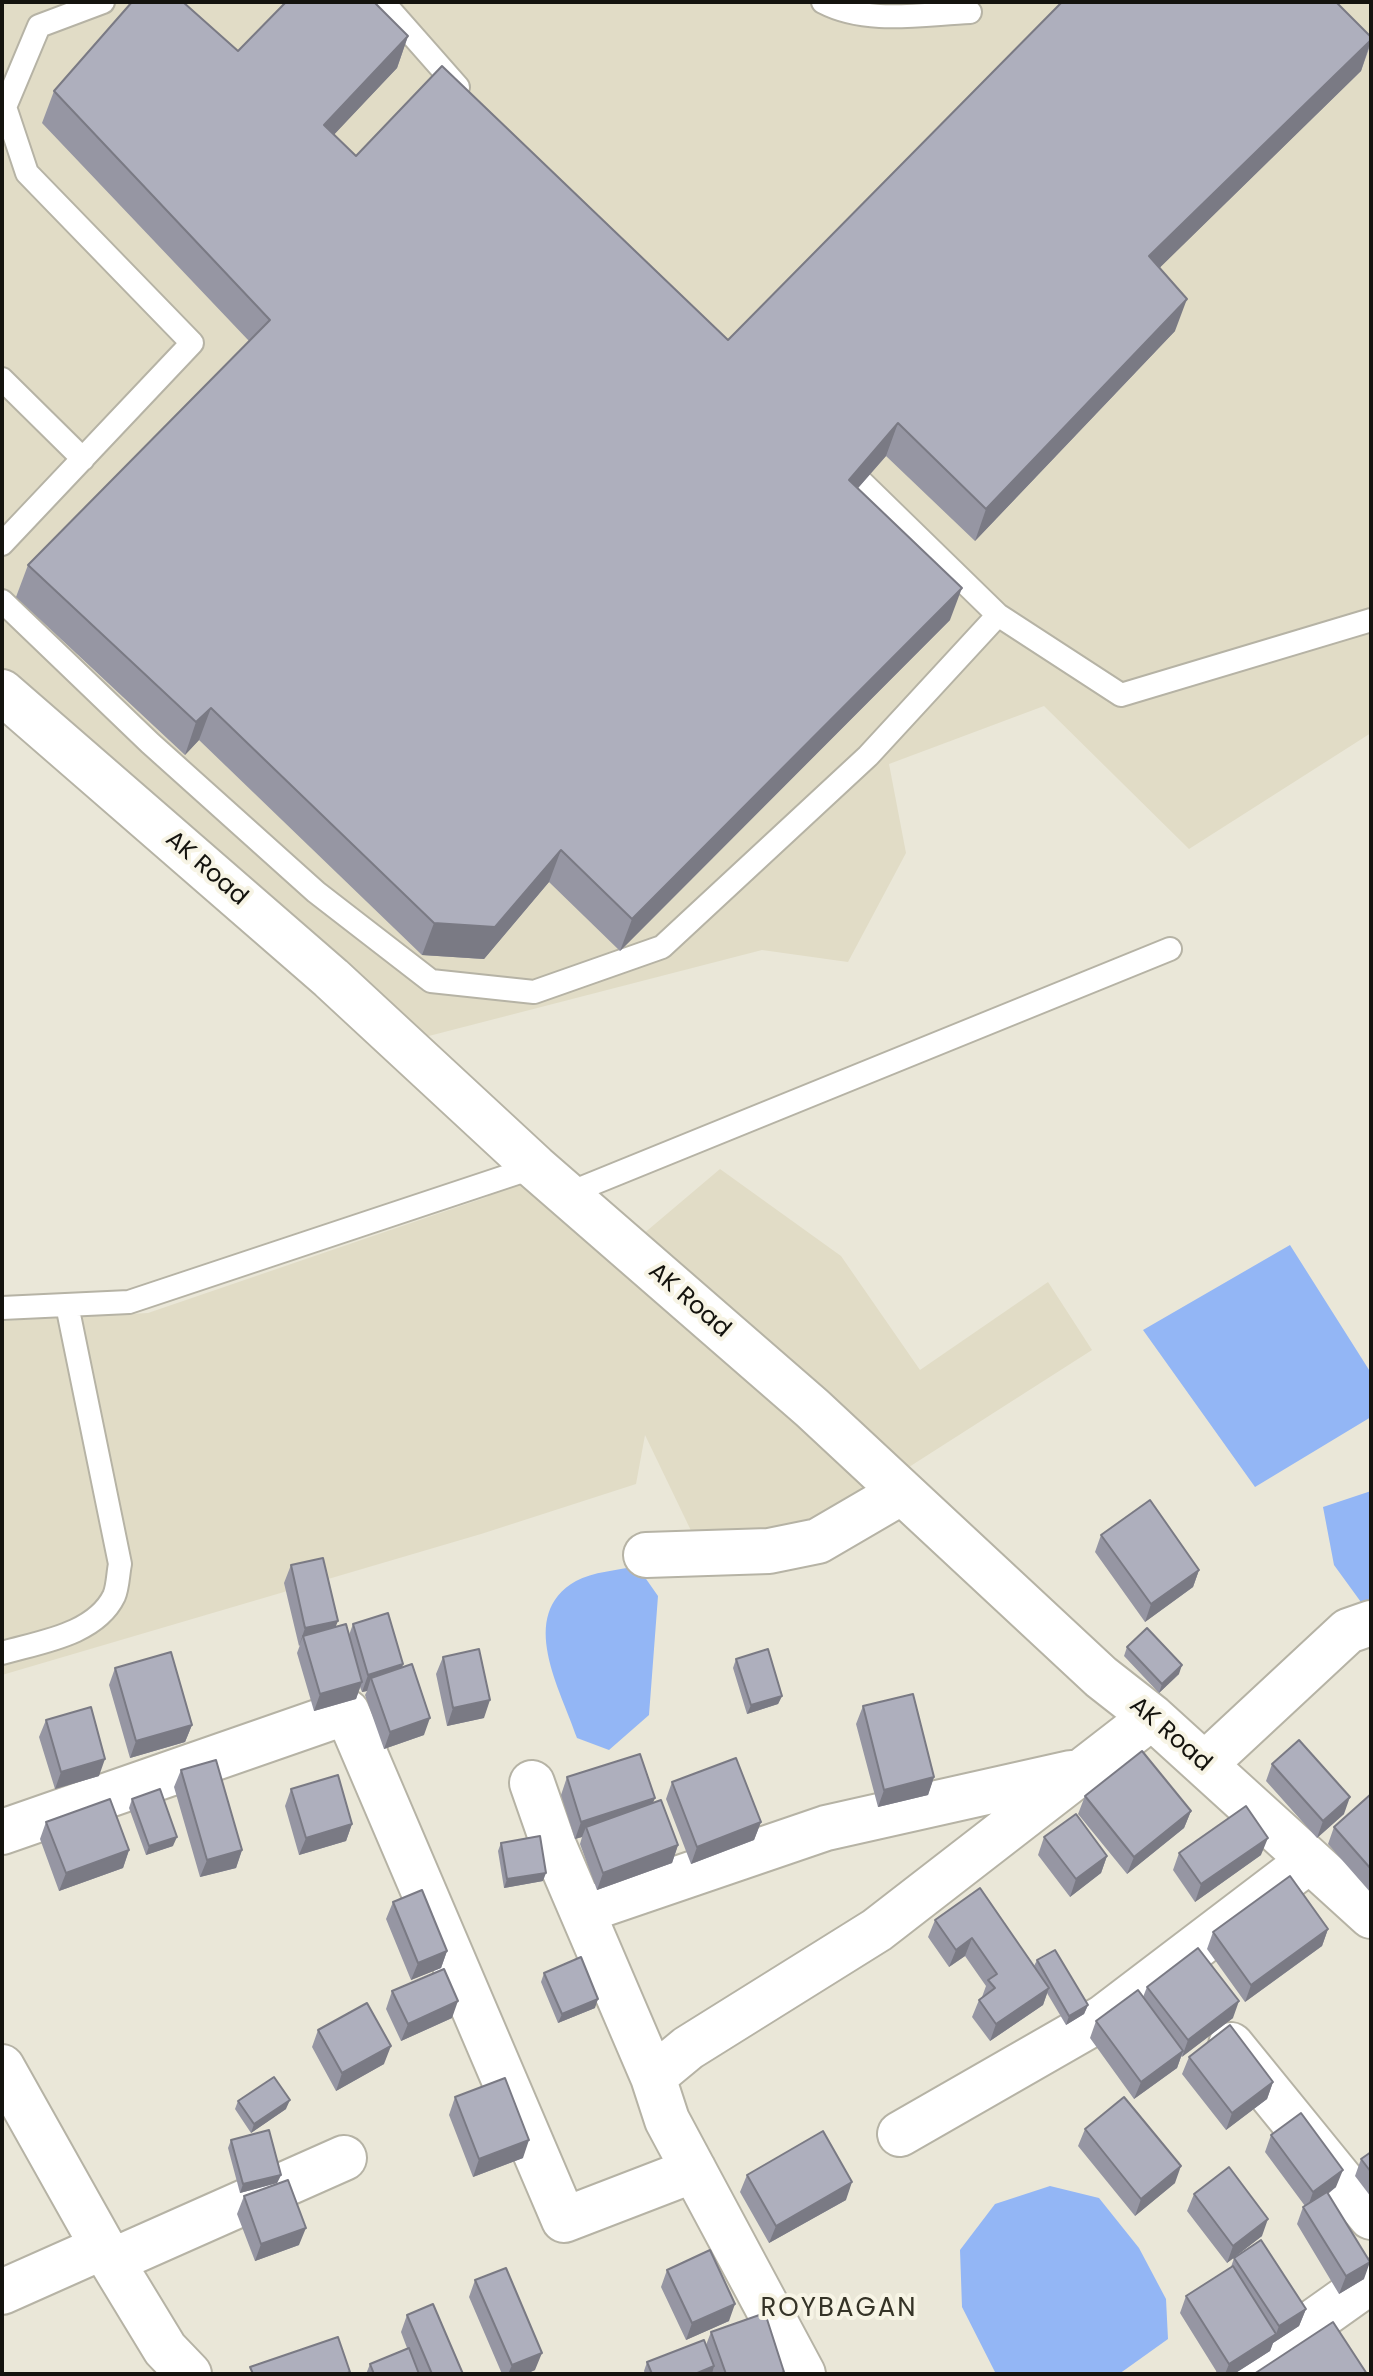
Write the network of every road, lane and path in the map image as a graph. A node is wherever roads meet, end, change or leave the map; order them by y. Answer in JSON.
{"nodes":[{"id":1,"x":103,"y":2,"type":"edge"},
{"id":2,"x":383,"y":2,"type":"edge"},
{"id":3,"x":823,"y":2,"type":"edge"},
{"id":4,"x":970,"y":12,"type":"dead end"},
{"id":5,"x":474,"y":103,"type":"edge"},
{"id":6,"x":2,"y":379,"type":"edge"},
{"id":7,"x":827,"y":448,"type":"edge"},
{"id":8,"x":83,"y":459,"type":"junction"},
{"id":9,"x":2,"y":544,"type":"edge"},
{"id":10,"x":2,"y":601,"type":"edge"},
{"id":11,"x":998,"y":615,"type":"junction"},
{"id":12,"x":1371,"y":620,"type":"edge"},
{"id":13,"x":2,"y":692,"type":"edge"},
{"id":14,"x":1170,"y":949,"type":"dead end"},
{"id":15,"x":551,"y":1180,"type":"junction"},
{"id":16,"x":67,"y":1305,"type":"junction"},
{"id":17,"x":2,"y":1308,"type":"edge"},
{"id":18,"x":902,"y":1492,"type":"junction"},
{"id":19,"x":646,"y":1555,"type":"dead end"},
{"id":20,"x":1371,"y":1623,"type":"edge"},
{"id":21,"x":2,"y":1653,"type":"edge"},
{"id":22,"x":1152,"y":1717,"type":"junction"},
{"id":23,"x":1205,"y":1764,"type":"junction"},
{"id":24,"x":1081,"y":1771,"type":"junction"},
{"id":25,"x":532,"y":1783,"type":"dead end"},
{"id":26,"x":2,"y":1832,"type":"edge"},
{"id":27,"x":1309,"y":1861,"type":"junction"},
{"id":28,"x":583,"y":1911,"type":"junction"},
{"id":29,"x":1371,"y":1916,"type":"edge"},
{"id":30,"x":1225,"y":2037,"type":"edge"},
{"id":31,"x":2,"y":2067,"type":"edge"},
{"id":32,"x":653,"y":2077,"type":"junction"},
{"id":33,"x":900,"y":2134,"type":"dead end"},
{"id":34,"x":344,"y":2158,"type":"dead end"},
{"id":35,"x":694,"y":2170,"type":"junction"},
{"id":36,"x":1371,"y":2217,"type":"edge"},
{"id":37,"x":108,"y":2254,"type":"junction"},
{"id":38,"x":1371,"y":2281,"type":"edge"},
{"id":39,"x":2,"y":2292,"type":"edge"},
{"id":40,"x":189,"y":2374,"type":"edge"},
{"id":41,"x":803,"y":2374,"type":"edge"},
{"id":42,"x":1240,"y":2374,"type":"edge"}],
"edges":[{"from":1,"to":8,"type":"lane"},
{"from":2,"to":5,"type":"lane"},
{"from":3,"to":4,"type":"lane"},
{"from":6,"to":8,"type":"lane"},
{"from":7,"to":11,"type":"lane"},
{"from":8,"to":9,"type":"lane"},
{"from":10,"to":11,"type":"lane"},
{"from":11,"to":12,"type":"lane"},
{"from":13,"to":15,"type":"street","name":"AK Road"},
{"from":14,"to":15,"type":"lane"},
{"from":15,"to":16,"type":"lane"},
{"from":15,"to":18,"type":"street","name":"AK Road"},
{"from":16,"to":17,"type":"lane"},
{"from":16,"to":21,"type":"lane"},
{"from":18,"to":19,"type":"street"},
{"from":18,"to":22,"type":"street","name":"AK Road"},
{"from":20,"to":23,"type":"street"},
{"from":22,"to":23,"type":"street","name":"AK Road"},
{"from":22,"to":24,"type":"street"},
{"from":23,"to":27,"type":"street","name":"AK Road"},
{"from":24,"to":28,"type":"street"},
{"from":24,"to":32,"type":"street"},
{"from":25,"to":28,"type":"street"},
{"from":26,"to":35,"type":"street"},
{"from":27,"to":29,"type":"street","name":"AK Road"},
{"from":27,"to":33,"type":"street"},
{"from":28,"to":32,"type":"street"},
{"from":30,"to":36,"type":"street"},
{"from":31,"to":37,"type":"street"},
{"from":32,"to":35,"type":"street"},
{"from":34,"to":37,"type":"street"},
{"from":35,"to":41,"type":"street"},
{"from":37,"to":39,"type":"street"},
{"from":37,"to":40,"type":"street"},
{"from":38,"to":42,"type":"street"}]}
